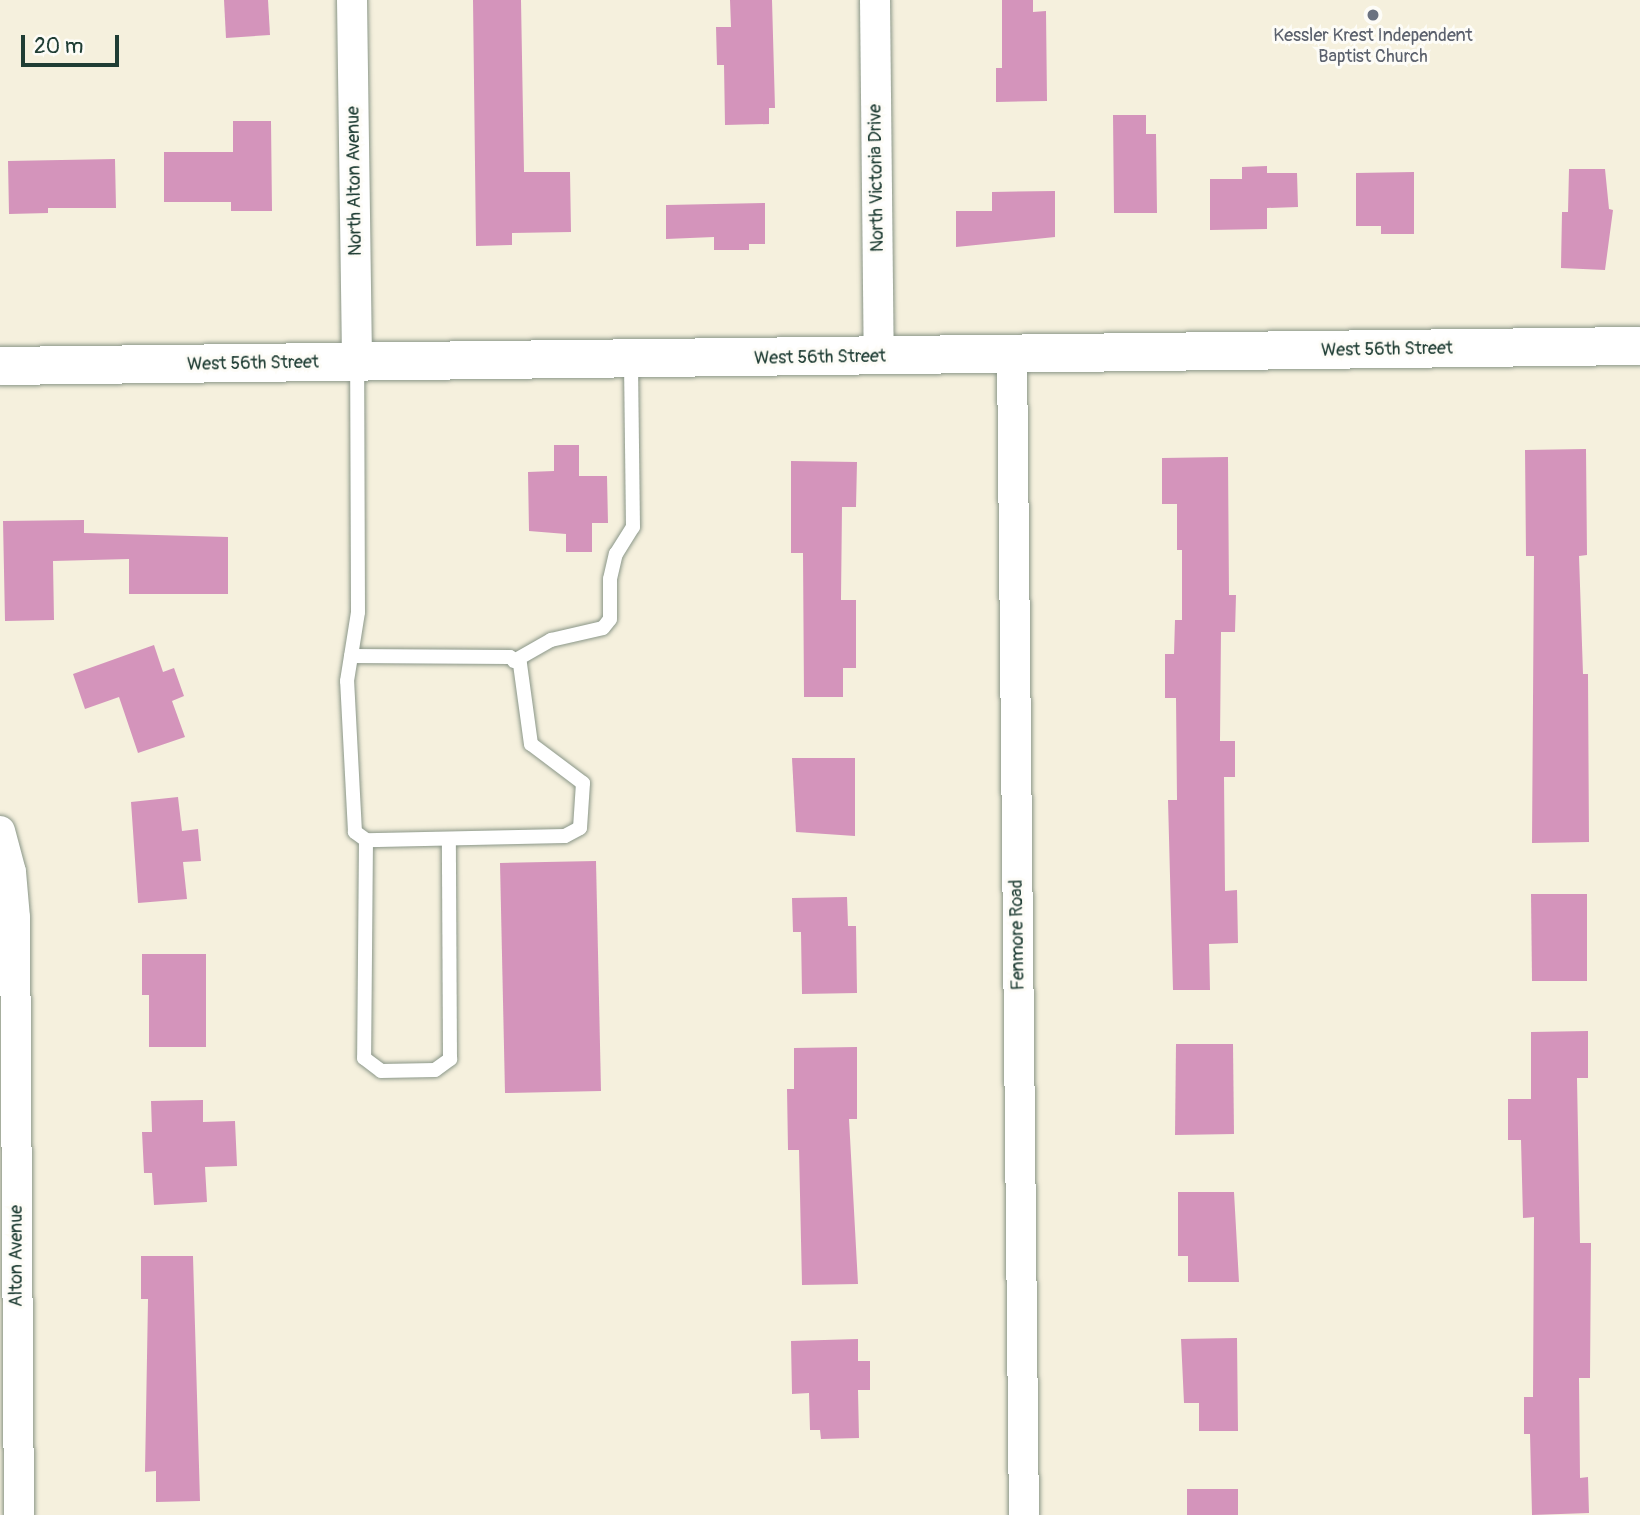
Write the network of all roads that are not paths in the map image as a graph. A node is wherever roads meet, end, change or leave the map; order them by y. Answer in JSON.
{"nodes":[{"id":1,"x":352,"y":0,"type":"edge"},
{"id":2,"x":875,"y":0,"type":"edge"},
{"id":3,"x":1640,"y":346,"type":"edge"},
{"id":4,"x":1012,"y":356,"type":"junction"},
{"id":5,"x":879,"y":357,"type":"junction"},
{"id":6,"x":631,"y":360,"type":"junction"},
{"id":7,"x":357,"y":363,"type":"junction"},
{"id":8,"x":0,"y":366,"type":"edge"},
{"id":9,"x":351,"y":656,"type":"junction"},
{"id":10,"x":514,"y":661,"type":"junction"},
{"id":11,"x":0,"y":831,"type":"edge"},
{"id":12,"x":449,"y":839,"type":"junction"},
{"id":13,"x":366,"y":840,"type":"junction"},
{"id":14,"x":8,"y":1011,"type":"edge"},
{"id":15,"x":13,"y":1503,"type":"edge"},
{"id":16,"x":1024,"y":1515,"type":"edge"}],
"edges":[{"from":1,"to":7,"type":"street","name":"North Alton Avenue"},
{"from":2,"to":5,"type":"street","name":"North Victoria Drive"},
{"from":3,"to":4,"type":"main road","name":"West 56th Street"},
{"from":4,"to":5,"type":"main road","name":"West 56th Street"},
{"from":4,"to":16,"type":"street","name":"Fenmore Road"},
{"from":5,"to":6,"type":"main road","name":"West 56th Street"},
{"from":6,"to":7,"type":"main road","name":"West 56th Street"},
{"from":6,"to":10,"type":"lane"},
{"from":7,"to":8,"type":"main road","name":"West 56th Street"},
{"from":7,"to":9,"type":"lane"},
{"from":9,"to":10,"type":"lane"},
{"from":9,"to":13,"type":"lane"},
{"from":10,"to":12,"type":"lane"},
{"from":11,"to":14,"type":"street","name":"Alton Avenue"},
{"from":12,"to":13,"type":"lane"},
{"from":12,"to":13,"type":"lane"},
{"from":14,"to":15,"type":"street","name":"Alton Avenue"}]}
